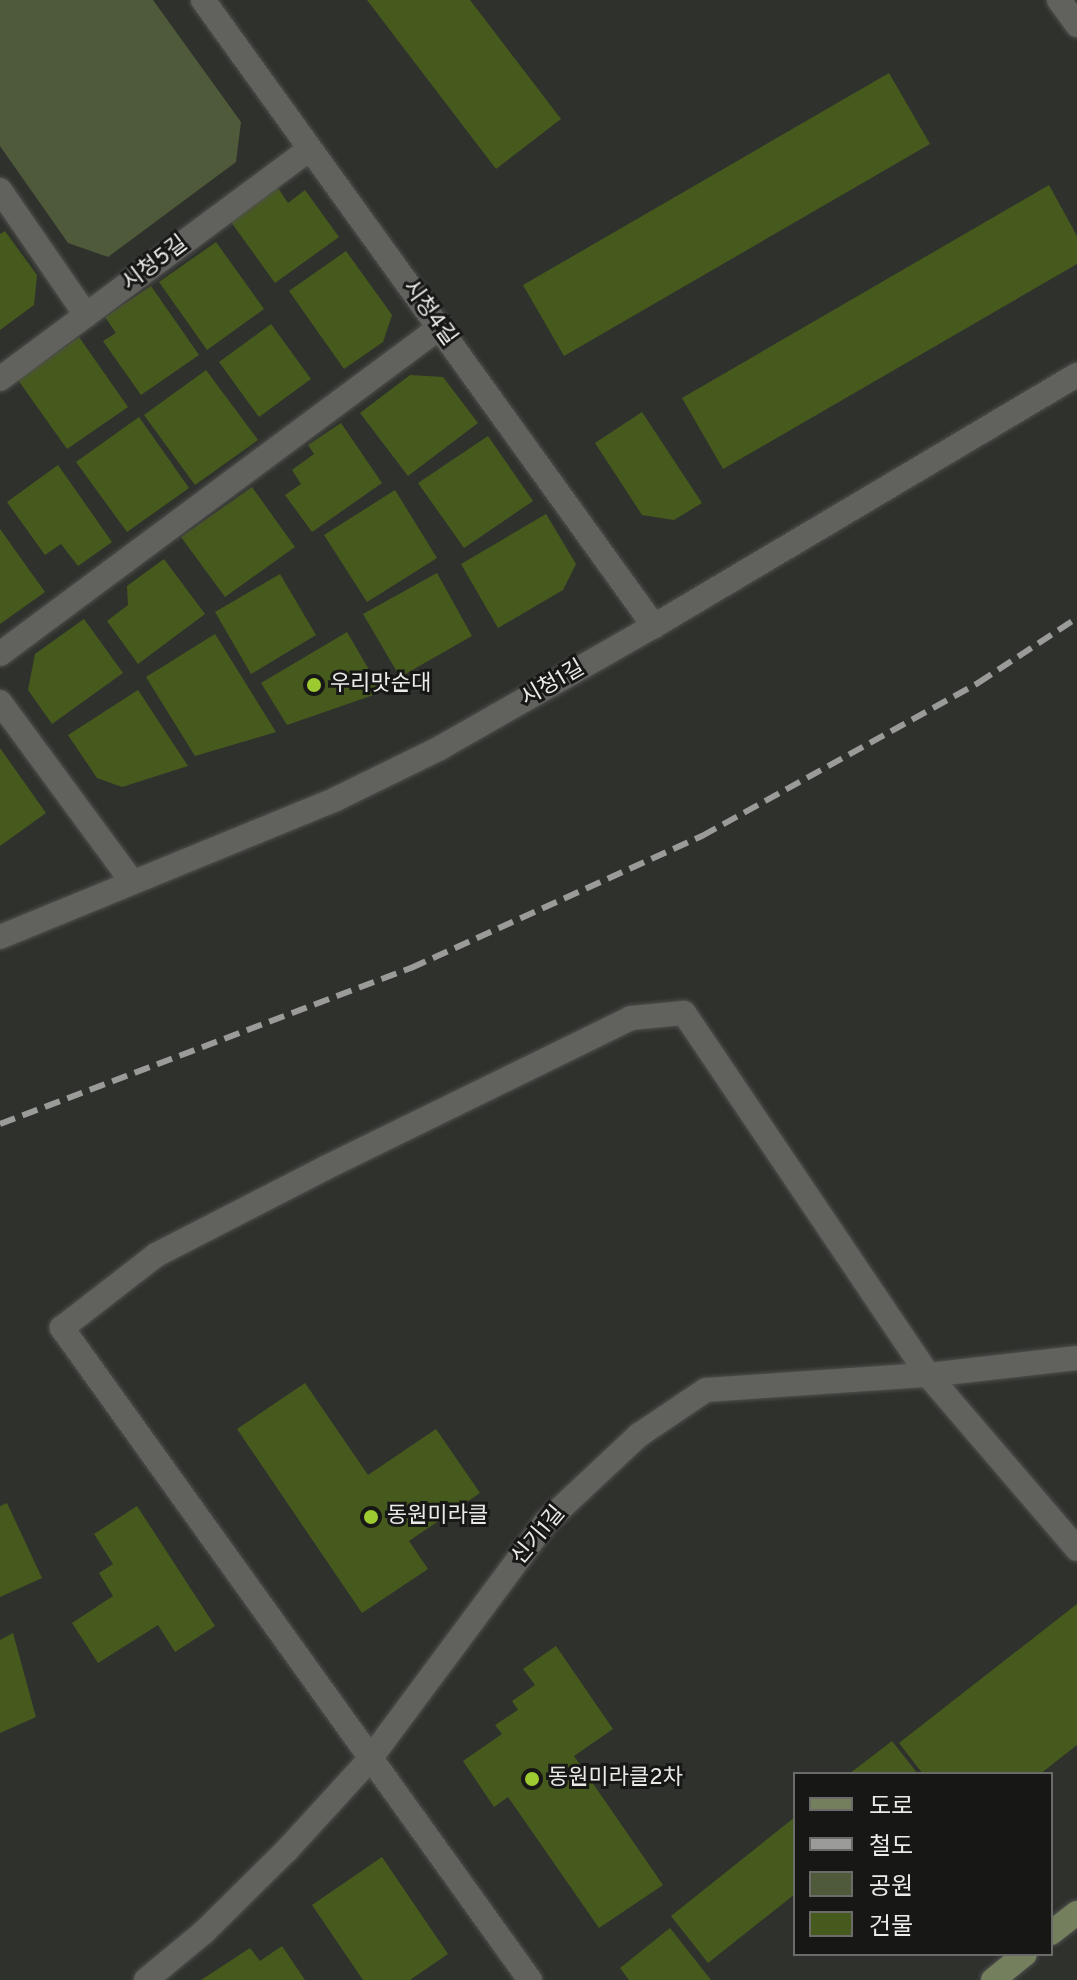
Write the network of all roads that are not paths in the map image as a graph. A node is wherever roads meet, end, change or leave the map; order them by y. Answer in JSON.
{"nodes":[{"id":1,"x":203,"y":0,"type":"edge"},
{"id":2,"x":1059,"y":0,"type":"edge"},
{"id":3,"x":1077,"y":25,"type":"edge"},
{"id":4,"x":310,"y":149,"type":"junction"},
{"id":5,"x":0,"y":190,"type":"edge"},
{"id":6,"x":86,"y":315,"type":"junction"},
{"id":7,"x":439,"y":328,"type":"junction"},
{"id":8,"x":1077,"y":375,"type":"edge"},
{"id":9,"x":0,"y":379,"type":"edge"},
{"id":10,"x":654,"y":626,"type":"junction"},
{"id":11,"x":0,"y":654,"type":"edge"},
{"id":12,"x":0,"y":702,"type":"edge"},
{"id":13,"x":132,"y":882,"type":"junction"},
{"id":14,"x":0,"y":937,"type":"edge"},
{"id":15,"x":1077,"y":1358,"type":"edge"},
{"id":16,"x":928,"y":1375,"type":"junction"},
{"id":17,"x":1077,"y":1549,"type":"edge"},
{"id":18,"x":370,"y":1759,"type":"junction"},
{"id":19,"x":1077,"y":1913,"type":"edge"},
{"id":20,"x":1053,"y":1931,"type":"edge"},
{"id":21,"x":1023,"y":1956,"type":"edge"},
{"id":22,"x":146,"y":1980,"type":"edge"},
{"id":23,"x":530,"y":1980,"type":"edge"},
{"id":24,"x":993,"y":1980,"type":"edge"}],
"edges":[{"from":1,"to":4,"type":"street","name":"시청4길"},
{"from":2,"to":3,"type":"street"},
{"from":4,"to":6,"type":"street","name":"시청5길"},
{"from":4,"to":7,"type":"street","name":"시청4길"},
{"from":5,"to":6,"type":"street"},
{"from":6,"to":9,"type":"street","name":"시청5길"},
{"from":7,"to":10,"type":"street","name":"시청4길"},
{"from":7,"to":11,"type":"street"},
{"from":8,"to":10,"type":"street","name":"시청1길"},
{"from":10,"to":13,"type":"street","name":"시청1길"},
{"from":12,"to":13,"type":"street"},
{"from":13,"to":14,"type":"street","name":"시청1길"},
{"from":15,"to":16,"type":"street","name":"신기1길"},
{"from":16,"to":17,"type":"street"},
{"from":16,"to":18,"type":"street","name":"신기1길"},
{"from":16,"to":18,"type":"street"},
{"from":18,"to":22,"type":"street","name":"신기1길"},
{"from":18,"to":23,"type":"street"},
{"from":19,"to":20,"type":"street"},
{"from":21,"to":24,"type":"street"}]}
